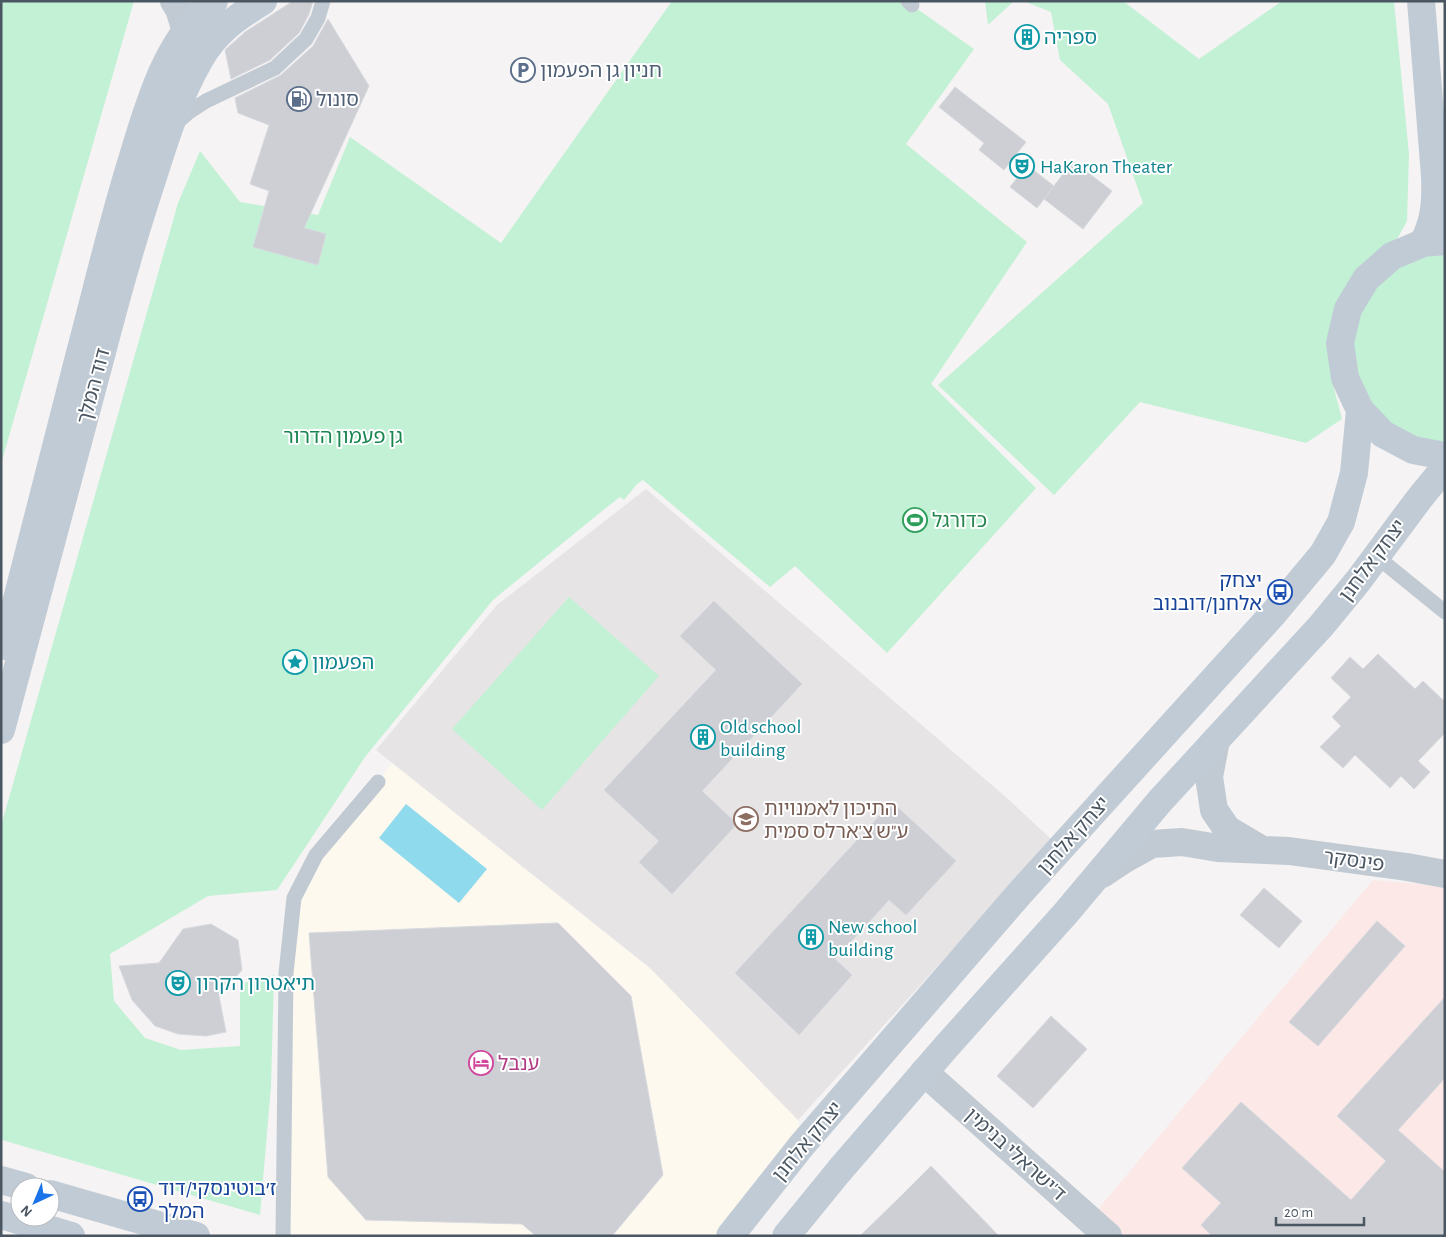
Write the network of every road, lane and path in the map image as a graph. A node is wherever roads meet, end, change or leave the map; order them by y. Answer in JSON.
{"nodes":[{"id":1,"x":174,"y":1,"type":"edge"},
{"id":2,"x":214,"y":1,"type":"edge"},
{"id":3,"x":263,"y":1,"type":"edge"},
{"id":4,"x":323,"y":1,"type":"edge"},
{"id":5,"x":1421,"y":1,"type":"edge"},
{"id":6,"x":196,"y":40,"type":"junction"},
{"id":7,"x":166,"y":134,"type":"junction"},
{"id":8,"x":1434,"y":242,"type":"edge"},
{"id":9,"x":1360,"y":410,"type":"junction"},
{"id":10,"x":1445,"y":456,"type":"edge"},
{"id":11,"x":1445,"y":472,"type":"edge"},
{"id":12,"x":1376,"y":556,"type":"junction"},
{"id":13,"x":1445,"y":612,"type":"edge"},
{"id":14,"x":1,"y":660,"type":"edge"},
{"id":15,"x":1,"y":730,"type":"edge"},
{"id":16,"x":1216,"y":740,"type":"junction"},
{"id":17,"x":378,"y":782,"type":"dead end"},
{"id":18,"x":1263,"y":850,"type":"junction"},
{"id":19,"x":1445,"y":874,"type":"edge"},
{"id":20,"x":1095,"y":878,"type":"junction"},
{"id":21,"x":924,"y":1072,"type":"junction"},
{"id":22,"x":60,"y":1197,"type":"edge"},
{"id":23,"x":1,"y":1215,"type":"edge"},
{"id":24,"x":71,"y":1236,"type":"edge"},
{"id":25,"x":196,"y":1236,"type":"edge"},
{"id":26,"x":283,"y":1236,"type":"edge"},
{"id":27,"x":730,"y":1236,"type":"edge"},
{"id":28,"x":786,"y":1236,"type":"edge"},
{"id":29,"x":1108,"y":1236,"type":"edge"}],
"edges":[{"from":1,"to":6,"type":"street"},
{"from":2,"to":6,"type":"street"},
{"from":3,"to":6,"type":"street"},
{"from":4,"to":7,"type":"lane"},
{"from":5,"to":8,"type":"street"},
{"from":6,"to":7,"type":"street","name":"דוד המלך"},
{"from":6,"to":14,"type":"street","name":"דוד המלך"},
{"from":7,"to":15,"type":"street","name":"דוד המלך"},
{"from":8,"to":9,"type":"street"},
{"from":9,"to":10,"type":"street"},
{"from":9,"to":27,"type":"street","name":"יצחק אלחנן"},
{"from":11,"to":12,"type":"street","name":"יצחק אלחנן"},
{"from":12,"to":13,"type":"lane"},
{"from":12,"to":16,"type":"street","name":"יצחק אלחנן"},
{"from":16,"to":18,"type":"street","name":"פינסקר"},
{"from":16,"to":20,"type":"street","name":"יצחק אלחנן"},
{"from":17,"to":26,"type":"lane"},
{"from":18,"to":19,"type":"street","name":"פינסקר"},
{"from":18,"to":20,"type":"street","name":"פינסקר"},
{"from":20,"to":21,"type":"street","name":"יצחק אלחנן"},
{"from":21,"to":28,"type":"street","name":"יצחק אלחנן"},
{"from":21,"to":29,"type":"street","name":"ד'ישראלי בנימין"},
{"from":22,"to":25,"type":"street"},
{"from":23,"to":24,"type":"street"}]}
